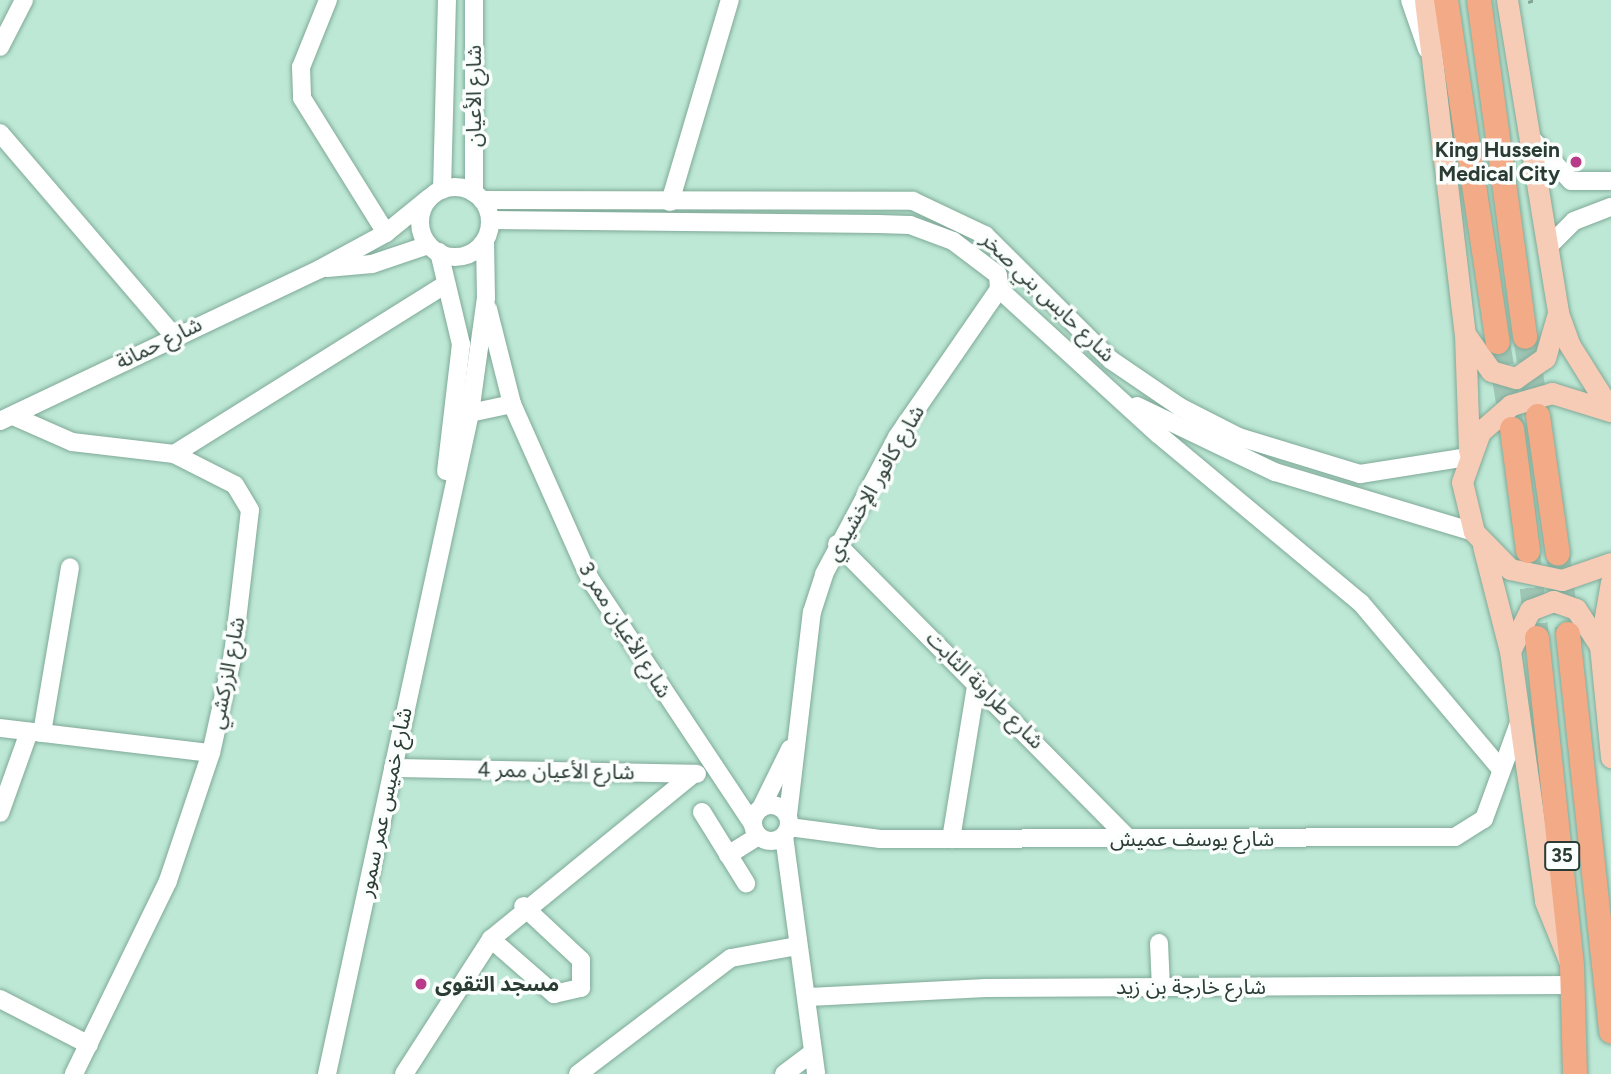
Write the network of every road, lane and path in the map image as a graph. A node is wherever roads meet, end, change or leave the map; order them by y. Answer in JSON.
{"nodes":[{"id":1,"x":24,"y":0,"type":"edge"},
{"id":2,"x":328,"y":0,"type":"edge"},
{"id":3,"x":447,"y":0,"type":"edge"},
{"id":4,"x":474,"y":0,"type":"edge"},
{"id":5,"x":730,"y":0,"type":"edge"},
{"id":6,"x":1410,"y":0,"type":"edge"},
{"id":7,"x":1425,"y":0,"type":"edge"},
{"id":8,"x":1447,"y":0,"type":"edge"},
{"id":9,"x":1479,"y":0,"type":"edge"},
{"id":10,"x":1535,"y":0,"type":"edge"},
{"id":11,"x":1517,"y":1,"type":"edge"},
{"id":12,"x":0,"y":47,"type":"edge"},
{"id":13,"x":1430,"y":55,"type":"junction"},
{"id":14,"x":0,"y":133,"type":"edge"},
{"id":15,"x":1528,"y":134,"type":"junction"},
{"id":16,"x":1611,"y":181,"type":"edge"},
{"id":17,"x":436,"y":194,"type":"junction"},
{"id":18,"x":478,"y":196,"type":"junction"},
{"id":19,"x":670,"y":202,"type":"junction"},
{"id":20,"x":1611,"y":207,"type":"edge"},
{"id":21,"x":490,"y":220,"type":"junction"},
{"id":22,"x":386,"y":233,"type":"junction"},
{"id":23,"x":485,"y":242,"type":"junction"},
{"id":24,"x":434,"y":248,"type":"junction"},
{"id":25,"x":1547,"y":248,"type":"junction"},
{"id":26,"x":320,"y":268,"type":"junction"},
{"id":27,"x":446,"y":284,"type":"junction"},
{"id":28,"x":999,"y":289,"type":"junction"},
{"id":29,"x":485,"y":298,"type":"junction"},
{"id":30,"x":1558,"y":313,"type":"junction"},
{"id":31,"x":1465,"y":334,"type":"junction"},
{"id":32,"x":173,"y":335,"type":"junction"},
{"id":33,"x":1525,"y":337,"type":"tunnel mouth"},
{"id":34,"x":1498,"y":342,"type":"tunnel mouth"},
{"id":35,"x":1127,"y":401,"type":"junction"},
{"id":36,"x":512,"y":404,"type":"junction"},
{"id":37,"x":1611,"y":412,"type":"edge"},
{"id":38,"x":470,"y":413,"type":"junction"},
{"id":39,"x":1538,"y":416,"type":"tunnel mouth"},
{"id":40,"x":6,"y":418,"type":"edge"},
{"id":41,"x":1512,"y":429,"type":"tunnel mouth"},
{"id":42,"x":174,"y":454,"type":"junction"},
{"id":43,"x":1468,"y":454,"type":"junction"},
{"id":44,"x":440,"y":531,"type":"junction"},
{"id":45,"x":1478,"y":539,"type":"junction"},
{"id":46,"x":837,"y":544,"type":"junction"},
{"id":47,"x":1528,"y":551,"type":"tunnel mouth"},
{"id":48,"x":1558,"y":554,"type":"tunnel mouth"},
{"id":49,"x":1611,"y":562,"type":"edge"},
{"id":50,"x":70,"y":567,"type":"dead end"},
{"id":51,"x":1611,"y":582,"type":"edge"},
{"id":52,"x":1568,"y":634,"type":"tunnel mouth"},
{"id":53,"x":1537,"y":638,"type":"tunnel mouth"},
{"id":54,"x":1600,"y":646,"type":"junction"},
{"id":55,"x":1510,"y":651,"type":"junction"},
{"id":56,"x":977,"y":681,"type":"junction"},
{"id":57,"x":1520,"y":720,"type":"junction"},
{"id":58,"x":0,"y":728,"type":"edge"},
{"id":59,"x":36,"y":732,"type":"junction"},
{"id":60,"x":794,"y":740,"type":"junction"},
{"id":61,"x":211,"y":753,"type":"junction"},
{"id":62,"x":1611,"y":757,"type":"edge"},
{"id":63,"x":393,"y":768,"type":"junction"},
{"id":64,"x":1500,"y":768,"type":"junction"},
{"id":65,"x":718,"y":772,"type":"junction"},
{"id":66,"x":693,"y":774,"type":"junction"},
{"id":67,"x":702,"y":811,"type":"dead end"},
{"id":68,"x":0,"y":813,"type":"edge"},
{"id":69,"x":770,"y":824,"type":"junction"},
{"id":70,"x":951,"y":839,"type":"junction"},
{"id":71,"x":1130,"y":840,"type":"junction"},
{"id":72,"x":728,"y":855,"type":"junction"},
{"id":73,"x":746,"y":883,"type":"dead end"},
{"id":74,"x":523,"y":906,"type":"junction"},
{"id":75,"x":491,"y":939,"type":"junction"},
{"id":76,"x":1159,"y":943,"type":"dead end"},
{"id":77,"x":798,"y":946,"type":"junction"},
{"id":78,"x":1610,"y":968,"type":"edge"},
{"id":79,"x":1572,"y":976,"type":"junction"},
{"id":80,"x":1161,"y":988,"type":"junction"},
{"id":81,"x":809,"y":996,"type":"junction"},
{"id":82,"x":0,"y":999,"type":"edge"},
{"id":83,"x":1611,"y":1032,"type":"edge"},
{"id":84,"x":89,"y":1045,"type":"junction"},
{"id":85,"x":812,"y":1053,"type":"junction"},
{"id":86,"x":74,"y":1074,"type":"edge"},
{"id":87,"x":327,"y":1074,"type":"edge"},
{"id":88,"x":404,"y":1074,"type":"edge"},
{"id":89,"x":578,"y":1074,"type":"edge"},
{"id":90,"x":784,"y":1074,"type":"edge"},
{"id":91,"x":816,"y":1074,"type":"edge"},
{"id":92,"x":1575,"y":1074,"type":"edge"}],
"edges":[{"from":1,"to":12,"type":"street"},
{"from":2,"to":22,"type":"street"},
{"from":3,"to":17,"type":"street","name":"شارع الأعيان"},
{"from":4,"to":18,"type":"street","name":"شارع الأعيان"},
{"from":5,"to":19,"type":"street"},
{"from":6,"to":13,"type":"street"},
{"from":7,"to":13,"type":"main road"},
{"from":8,"to":34,"type":"highway"},
{"from":9,"to":33,"type":"highway"},
{"from":10,"to":11,"type":"path"},
{"from":11,"to":15,"type":"main road"},
{"from":13,"to":31,"type":"main road"},
{"from":14,"to":32,"type":"street"},
{"from":15,"to":16,"type":"street"},
{"from":15,"to":25,"type":"main road"},
{"from":17,"to":18,"type":"street"},
{"from":17,"to":22,"type":"street","name":"شارع حمانة"},
{"from":17,"to":24,"type":"street"},
{"from":18,"to":19,"type":"street","name":"شارع حابس بني صخر"},
{"from":18,"to":21,"type":"street"},
{"from":19,"to":43,"type":"street","name":"شارع حابس بني صخر"},
{"from":20,"to":25,"type":"street"},
{"from":21,"to":23,"type":"street"},
{"from":21,"to":28,"type":"street","name":"شارع حابس بني صخر"},
{"from":22,"to":26,"type":"street","name":"شارع حمانة"},
{"from":23,"to":24,"type":"street"},
{"from":23,"to":29,"type":"street","name":"شارع خميس عمر سمور"},
{"from":24,"to":26,"type":"street","name":"شارع حمانة"},
{"from":24,"to":27,"type":"street","name":"شارع خميس عمر سمور"},
{"from":25,"to":30,"type":"main road"},
{"from":26,"to":32,"type":"street","name":"شارع حمانة"},
{"from":27,"to":42,"type":"street"},
{"from":27,"to":44,"type":"street","name":"شارع خميس عمر سمور"},
{"from":28,"to":35,"type":"street","name":"شارع حابس بني صخر"},
{"from":28,"to":46,"type":"street","name":"شارع كافور الإخشيدي"},
{"from":29,"to":36,"type":"street","name":"شارع الأعيان ممر 3"},
{"from":29,"to":38,"type":"street","name":"شارع خميس عمر سمور"},
{"from":30,"to":31,"type":"main road"},
{"from":30,"to":37,"type":"main road"},
{"from":31,"to":43,"type":"main road"},
{"from":32,"to":40,"type":"street","name":"شارع حمانة"},
{"from":35,"to":45,"type":"street","name":"شارع حابس بني صخر"},
{"from":35,"to":64,"type":"street","name":"شارع حابس بني صخر"},
{"from":36,"to":38,"type":"street"},
{"from":36,"to":65,"type":"street","name":"شارع الأعيان ممر 3"},
{"from":37,"to":43,"type":"main road"},
{"from":38,"to":44,"type":"street","name":"شارع خميس عمر سمور"},
{"from":39,"to":48,"type":"highway"},
{"from":40,"to":42,"type":"street","name":"شارع الزركشي"},
{"from":41,"to":47,"type":"highway"},
{"from":42,"to":61,"type":"street","name":"شارع الزركشي"},
{"from":43,"to":45,"type":"main road"},
{"from":44,"to":63,"type":"street","name":"شارع خميس عمر سمور"},
{"from":45,"to":49,"type":"main road"},
{"from":45,"to":55,"type":"main road"},
{"from":46,"to":56,"type":"street","name":"شارع طراونة الثابت"},
{"from":46,"to":60,"type":"street","name":"شارع كافور الإخشيدي"},
{"from":50,"to":59,"type":"street"},
{"from":51,"to":54,"type":"main road"},
{"from":52,"to":78,"type":"highway","number":"35"},
{"from":53,"to":79,"type":"highway","number":"35"},
{"from":54,"to":55,"type":"main road"},
{"from":54,"to":62,"type":"main road"},
{"from":55,"to":57,"type":"main road"},
{"from":56,"to":70,"type":"street"},
{"from":56,"to":71,"type":"street","name":"شارع طراونة الثابت"},
{"from":57,"to":64,"type":"street","name":"شارع يوسف عميش"},
{"from":57,"to":79,"type":"main road"},
{"from":58,"to":59,"type":"street"},
{"from":59,"to":61,"type":"street"},
{"from":59,"to":68,"type":"street"},
{"from":60,"to":69,"type":"street","name":"شارع كافور الإخشيدي"},
{"from":60,"to":69,"type":"street","name":"شارع كافور الإخشيدي"},
{"from":61,"to":84,"type":"street","name":"شارع الزركشي"},
{"from":63,"to":66,"type":"street","name":"شارع الأعيان ممر 4"},
{"from":63,"to":87,"type":"street","name":"شارع خميس عمر سمور"},
{"from":64,"to":71,"type":"street","name":"شارع يوسف عميش"},
{"from":65,"to":66,"type":"street","name":"شارع الأعيان ممر 4"},
{"from":65,"to":69,"type":"street","name":"شارع الأعيان ممر 3"},
{"from":66,"to":74,"type":"street"},
{"from":67,"to":72,"type":"street"},
{"from":69,"to":70,"type":"street","name":"شارع يوسف عميش"},
{"from":69,"to":72,"type":"street"},
{"from":69,"to":77,"type":"street","name":"شارع كافور الإخشيدي"},
{"from":70,"to":71,"type":"street","name":"شارع يوسف عميش"},
{"from":72,"to":73,"type":"street"},
{"from":74,"to":75,"type":"street"},
{"from":74,"to":75,"type":"street"},
{"from":75,"to":88,"type":"street"},
{"from":76,"to":80,"type":"street"},
{"from":77,"to":81,"type":"street","name":"شارع كافور الإخشيدي"},
{"from":77,"to":89,"type":"street"},
{"from":78,"to":83,"type":"highway","number":"35"},
{"from":79,"to":80,"type":"street","name":"شارع خارجة بن زيد"},
{"from":79,"to":92,"type":"highway","number":"35"},
{"from":80,"to":81,"type":"street","name":"شارع خارجة بن زيد"},
{"from":81,"to":85,"type":"street","name":"شارع كافور الإخشيدي"},
{"from":82,"to":84,"type":"street"},
{"from":84,"to":86,"type":"street","name":"شارع الزركشي"},
{"from":85,"to":90,"type":"street"},
{"from":85,"to":91,"type":"street","name":"شارع كافور الإخشيدي"}]}
